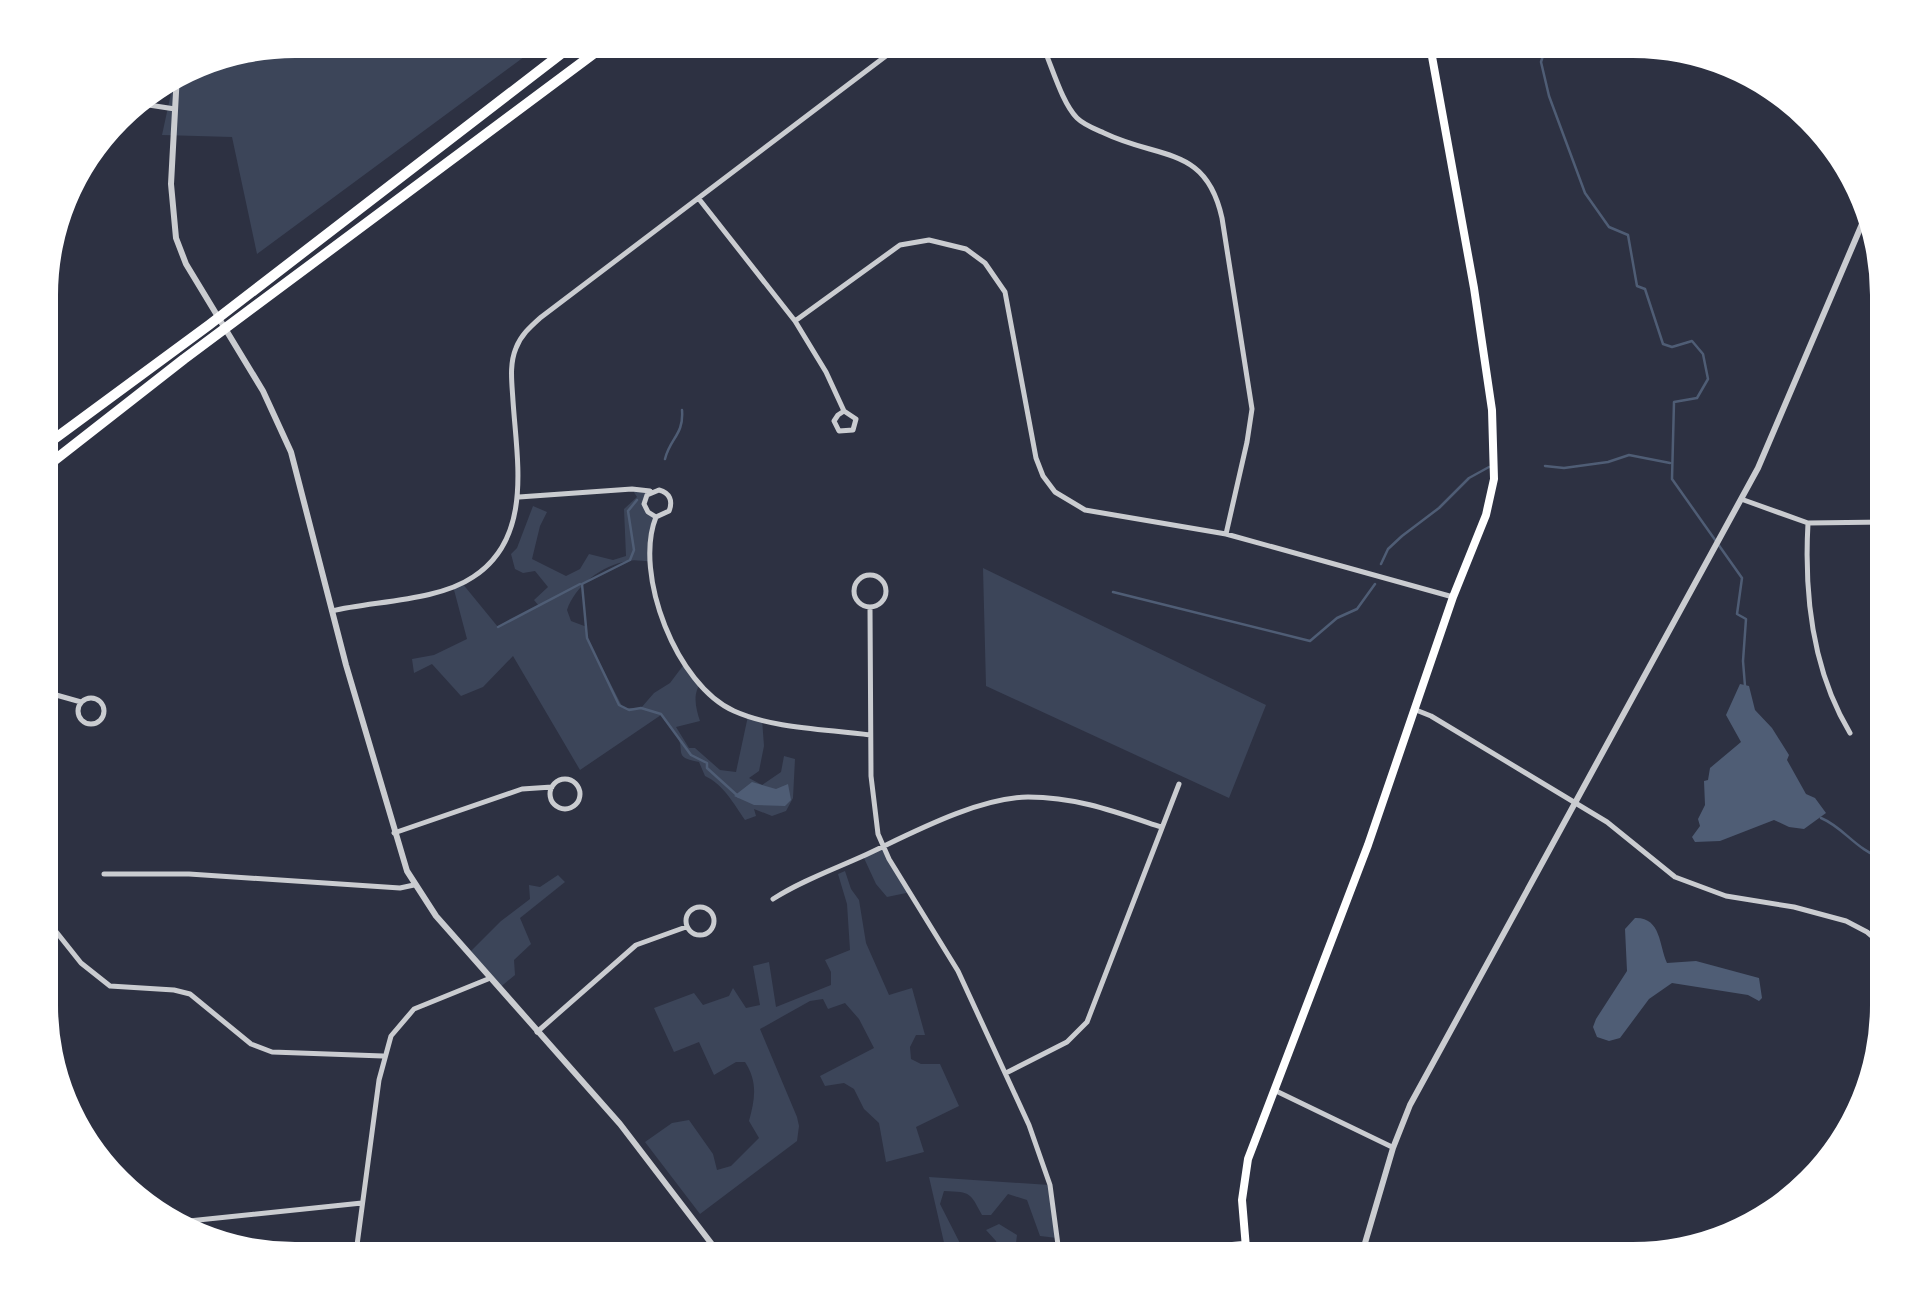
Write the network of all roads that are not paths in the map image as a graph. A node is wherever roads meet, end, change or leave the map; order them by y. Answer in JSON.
{"nodes":[{"id":1,"x":557,"y":58,"type":"edge"},
{"id":2,"x":588,"y":58,"type":"edge"},
{"id":3,"x":883,"y":58,"type":"edge"},
{"id":4,"x":1049,"y":58,"type":"edge"},
{"id":5,"x":1432,"y":58,"type":"edge"},
{"id":6,"x":176,"y":89,"type":"edge"},
{"id":7,"x":152,"y":105,"type":"edge"},
{"id":8,"x":175,"y":108,"type":"junction"},
{"id":9,"x":699,"y":199,"type":"junction"},
{"id":10,"x":1860,"y":229,"type":"edge"},
{"id":11,"x":795,"y":321,"type":"junction"},
{"id":12,"x":844,"y":412,"type":"junction"},
{"id":13,"x":58,"y":436,"type":"edge"},
{"id":14,"x":58,"y":458,"type":"edge"},
{"id":15,"x":650,"y":492,"type":"junction"},
{"id":16,"x":518,"y":497,"type":"junction"},
{"id":17,"x":1741,"y":499,"type":"junction"},
{"id":18,"x":656,"y":517,"type":"junction"},
{"id":19,"x":1869,"y":522,"type":"edge"},
{"id":20,"x":1808,"y":523,"type":"junction"},
{"id":21,"x":1226,"y":534,"type":"junction"},
{"id":22,"x":1453,"y":596,"type":"junction"},
{"id":23,"x":870,"y":608,"type":"junction"},
{"id":24,"x":332,"y":611,"type":"junction"},
{"id":25,"x":58,"y":696,"type":"edge"},
{"id":26,"x":81,"y":702,"type":"junction"},
{"id":27,"x":1416,"y":710,"type":"junction"},
{"id":28,"x":1850,"y":733,"type":"dead end"},
{"id":29,"x":871,"y":735,"type":"junction"},
{"id":30,"x":1179,"y":784,"type":"dead end"},
{"id":31,"x":552,"y":787,"type":"junction"},
{"id":32,"x":1574,"y":803,"type":"junction"},
{"id":33,"x":1161,"y":827,"type":"junction"},
{"id":34,"x":394,"y":832,"type":"junction"},
{"id":35,"x":882,"y":846,"type":"junction"},
{"id":36,"x":104,"y":874,"type":"dead end"},
{"id":37,"x":414,"y":885,"type":"junction"},
{"id":38,"x":773,"y":898,"type":"dead end"},
{"id":39,"x":686,"y":927,"type":"junction"},
{"id":40,"x":1869,"y":933,"type":"edge"},
{"id":41,"x":58,"y":934,"type":"edge"},
{"id":42,"x":488,"y":979,"type":"junction"},
{"id":43,"x":537,"y":1032,"type":"junction"},
{"id":44,"x":384,"y":1056,"type":"junction"},
{"id":45,"x":1006,"y":1073,"type":"junction"},
{"id":46,"x":1274,"y":1090,"type":"junction"},
{"id":47,"x":1393,"y":1148,"type":"junction"},
{"id":48,"x":362,"y":1203,"type":"junction"},
{"id":49,"x":195,"y":1220,"type":"edge"},
{"id":50,"x":357,"y":1242,"type":"edge"},
{"id":51,"x":711,"y":1242,"type":"edge"},
{"id":52,"x":1057,"y":1242,"type":"edge"},
{"id":53,"x":1245,"y":1242,"type":"edge"},
{"id":54,"x":1365,"y":1242,"type":"edge"}],
"edges":[{"from":1,"to":13,"type":"highway"},
{"from":2,"to":14,"type":"highway"},
{"from":3,"to":9,"type":"street"},
{"from":4,"to":21,"type":"street"},
{"from":5,"to":22,"type":"main road"},
{"from":6,"to":8,"type":"street"},
{"from":7,"to":8,"type":"street"},
{"from":8,"to":24,"type":"street"},
{"from":9,"to":11,"type":"street"},
{"from":9,"to":16,"type":"street"},
{"from":10,"to":17,"type":"street"},
{"from":11,"to":12,"type":"street"},
{"from":11,"to":21,"type":"street"},
{"from":12,"to":12,"type":"street"},
{"from":15,"to":16,"type":"street"},
{"from":15,"to":18,"type":"street"},
{"from":15,"to":18,"type":"street"},
{"from":16,"to":24,"type":"street"},
{"from":17,"to":20,"type":"street"},
{"from":17,"to":32,"type":"street"},
{"from":18,"to":29,"type":"street"},
{"from":19,"to":20,"type":"street"},
{"from":20,"to":28,"type":"street"},
{"from":21,"to":22,"type":"street"},
{"from":22,"to":27,"type":"main road"},
{"from":23,"to":23,"type":"street"},
{"from":23,"to":29,"type":"street"},
{"from":24,"to":34,"type":"street"},
{"from":25,"to":26,"type":"street"},
{"from":26,"to":26,"type":"street"},
{"from":27,"to":32,"type":"street"},
{"from":27,"to":46,"type":"main road"},
{"from":29,"to":35,"type":"street"},
{"from":30,"to":33,"type":"street"},
{"from":31,"to":31,"type":"street"},
{"from":31,"to":34,"type":"street"},
{"from":32,"to":40,"type":"street"},
{"from":32,"to":47,"type":"street"},
{"from":33,"to":35,"type":"street"},
{"from":33,"to":45,"type":"street"},
{"from":34,"to":37,"type":"street"},
{"from":35,"to":38,"type":"street"},
{"from":35,"to":45,"type":"street"},
{"from":36,"to":37,"type":"street"},
{"from":37,"to":42,"type":"street"},
{"from":39,"to":39,"type":"street"},
{"from":39,"to":43,"type":"street"},
{"from":41,"to":44,"type":"street"},
{"from":42,"to":43,"type":"street"},
{"from":42,"to":44,"type":"street"},
{"from":43,"to":51,"type":"street"},
{"from":44,"to":48,"type":"street"},
{"from":45,"to":52,"type":"street"},
{"from":46,"to":47,"type":"street"},
{"from":46,"to":53,"type":"main road"},
{"from":47,"to":54,"type":"street"},
{"from":48,"to":49,"type":"street"},
{"from":48,"to":50,"type":"street"}]}
